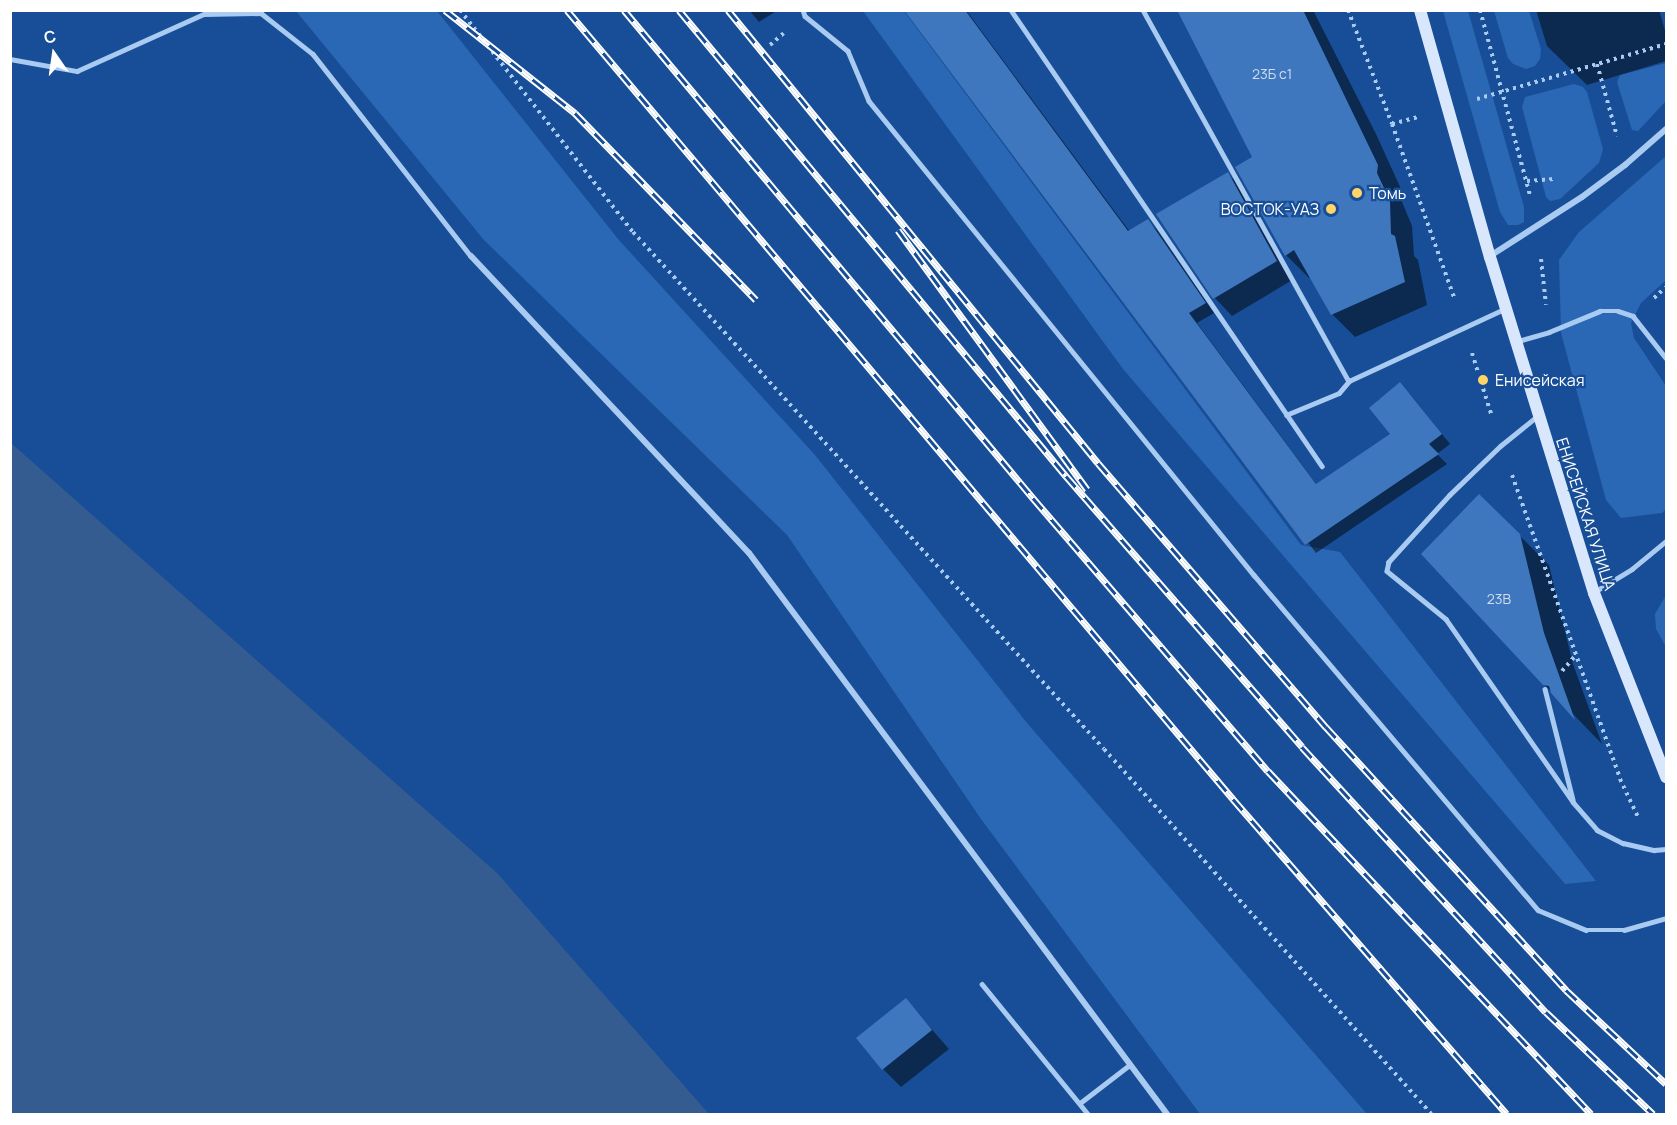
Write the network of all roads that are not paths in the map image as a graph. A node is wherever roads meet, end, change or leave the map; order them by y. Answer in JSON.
{"nodes":[{"id":1,"x":803,"y":10,"type":"edge"},
{"id":2,"x":1011,"y":10,"type":"edge"},
{"id":3,"x":1143,"y":10,"type":"edge"},
{"id":4,"x":1420,"y":10,"type":"edge"},
{"id":5,"x":10,"y":59,"type":"edge"},
{"id":6,"x":1666,"y":129,"type":"edge"},
{"id":7,"x":471,"y":256,"type":"joint"},
{"id":8,"x":1490,"y":257,"type":"junction"},
{"id":9,"x":1506,"y":308,"type":"junction"},
{"id":10,"x":1515,"y":342,"type":"junction"},
{"id":11,"x":1666,"y":358,"type":"edge"},
{"id":12,"x":1349,"y":381,"type":"junction"},
{"id":13,"x":1286,"y":415,"type":"junction"},
{"id":14,"x":1537,"y":417,"type":"junction"},
{"id":15,"x":1322,"y":466,"type":"dead end"},
{"id":16,"x":1666,"y":541,"type":"edge"},
{"id":17,"x":1594,"y":593,"type":"junction"},
{"id":18,"x":1545,"y":689,"type":"dead end"},
{"id":19,"x":1666,"y":777,"type":"edge"},
{"id":20,"x":1573,"y":802,"type":"junction"},
{"id":21,"x":1666,"y":849,"type":"edge"},
{"id":22,"x":1666,"y":918,"type":"edge"},
{"id":23,"x":982,"y":984,"type":"dead end"},
{"id":24,"x":1128,"y":1066,"type":"junction"},
{"id":25,"x":1080,"y":1103,"type":"junction"},
{"id":26,"x":1089,"y":1114,"type":"edge"},
{"id":27,"x":1167,"y":1114,"type":"edge"}],
"edges":[{"from":1,"to":22,"type":"lane"},
{"from":2,"to":13,"type":"lane"},
{"from":3,"to":12,"type":"lane"},
{"from":4,"to":8,"type":"main road","name":"ЕНИСЕЙСКАЯ УЛИЦА"},
{"from":5,"to":7,"type":"lane"},
{"from":6,"to":8,"type":"street"},
{"from":7,"to":24,"type":"street"},
{"from":8,"to":9,"type":"main road","name":"ЕНИСЕЙСКАЯ УЛИЦА"},
{"from":9,"to":10,"type":"main road","name":"ЕНИСЕЙСКАЯ УЛИЦА"},
{"from":9,"to":12,"type":"lane"},
{"from":10,"to":11,"type":"lane"},
{"from":10,"to":14,"type":"main road","name":"ЕНИСЕЙСКАЯ УЛИЦА"},
{"from":12,"to":13,"type":"lane"},
{"from":13,"to":15,"type":"lane"},
{"from":14,"to":17,"type":"main road","name":"ЕНИСЕЙСКАЯ УЛИЦА"},
{"from":14,"to":20,"type":"lane"},
{"from":16,"to":17,"type":"lane"},
{"from":17,"to":19,"type":"main road","name":"ЕНИСЕЙСКАЯ УЛИЦА"},
{"from":18,"to":20,"type":"lane"},
{"from":20,"to":21,"type":"lane"},
{"from":23,"to":25,"type":"lane"},
{"from":24,"to":25,"type":"lane"},
{"from":24,"to":27,"type":"street"},
{"from":25,"to":26,"type":"lane"}]}
